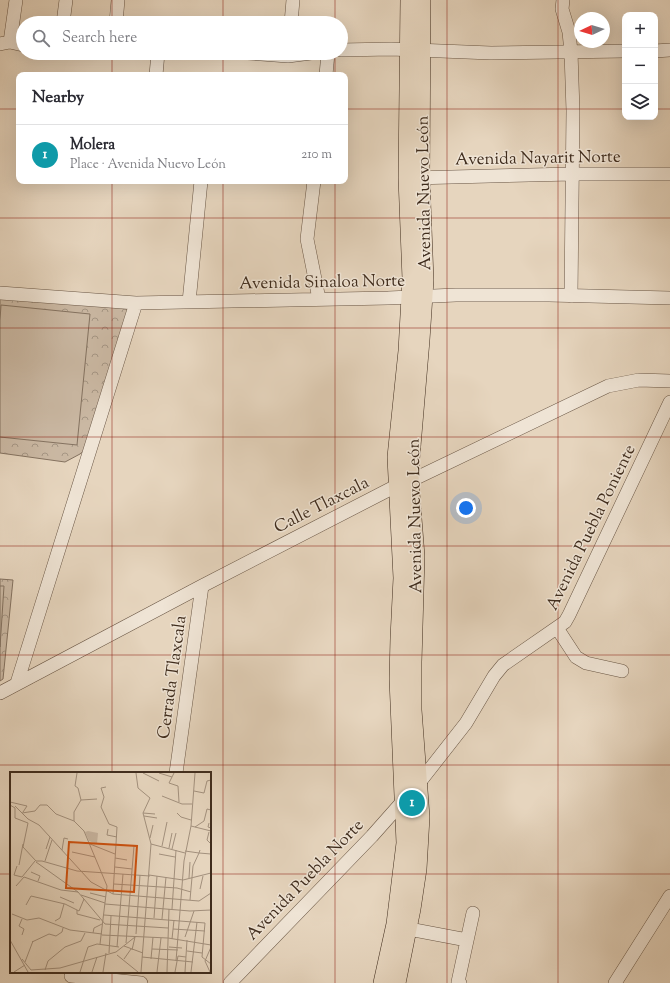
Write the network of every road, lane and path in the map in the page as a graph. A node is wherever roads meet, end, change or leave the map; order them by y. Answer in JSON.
{"nodes":[{"id":1,"x":16,"y":0,"type":"edge"},
{"id":2,"x":66,"y":0,"type":"edge"},
{"id":3,"x":118,"y":0,"type":"edge"},
{"id":4,"x":293,"y":0,"type":"edge"},
{"id":5,"x":409,"y":0,"type":"edge"},
{"id":6,"x":422,"y":0,"type":"edge"},
{"id":7,"x":563,"y":0,"type":"edge"},
{"id":8,"x":64,"y":16,"type":"edge"},
{"id":9,"x":117,"y":16,"type":"edge"},
{"id":10,"x":292,"y":16,"type":"edge"},
{"id":11,"x":5,"y":43,"type":"edge"},
{"id":12,"x":16,"y":44,"type":"edge"},
{"id":13,"x":348,"y":49,"type":"edge"},
{"id":14,"x":415,"y":50,"type":"junction"},
{"id":15,"x":670,"y":50,"type":"edge"},
{"id":16,"x":622,"y":51,"type":"edge"},
{"id":17,"x":658,"y":51,"type":"edge"},
{"id":18,"x":571,"y":52,"type":"junction"},
{"id":19,"x":157,"y":60,"type":"edge"},
{"id":20,"x":327,"y":60,"type":"edge"},
{"id":21,"x":156,"y":72,"type":"edge"},
{"id":22,"x":326,"y":72,"type":"edge"},
{"id":23,"x":572,"y":174,"type":"junction"},
{"id":24,"x":670,"y":174,"type":"edge"},
{"id":25,"x":414,"y":178,"type":"junction"},
{"id":26,"x":201,"y":184,"type":"edge"},
{"id":27,"x":314,"y":184,"type":"edge"},
{"id":28,"x":0,"y":293,"type":"edge"},
{"id":29,"x":571,"y":296,"type":"junction"},
{"id":30,"x":417,"y":297,"type":"junction"},
{"id":31,"x":670,"y":298,"type":"edge"},
{"id":32,"x":319,"y":300,"type":"junction"},
{"id":33,"x":189,"y":302,"type":"junction"},
{"id":34,"x":136,"y":303,"type":"junction"},
{"id":35,"x":670,"y":381,"type":"edge"},
{"id":36,"x":670,"y":402,"type":"edge"},
{"id":37,"x":404,"y":483,"type":"junction"},
{"id":38,"x":202,"y":586,"type":"junction"},
{"id":39,"x":557,"y":628,"type":"junction"},
{"id":40,"x":622,"y":671,"type":"dead end"},
{"id":41,"x":17,"y":683,"type":"junction"},
{"id":42,"x":0,"y":693,"type":"edge"},
{"id":43,"x":176,"y":772,"type":"edge"},
{"id":44,"x":419,"y":783,"type":"junction"},
{"id":45,"x":404,"y":800,"type":"junction"},
{"id":46,"x":670,"y":896,"type":"edge"},
{"id":47,"x":473,"y":913,"type":"dead end"},
{"id":48,"x":409,"y":929,"type":"junction"},
{"id":49,"x":467,"y":940,"type":"junction"},
{"id":50,"x":71,"y":976,"type":"dead end"},
{"id":51,"x":618,"y":982,"type":"edge"},
{"id":52,"x":141,"y":983,"type":"edge"},
{"id":53,"x":230,"y":983,"type":"edge"},
{"id":54,"x":382,"y":983,"type":"edge"},
{"id":55,"x":397,"y":983,"type":"edge"},
{"id":56,"x":460,"y":983,"type":"edge"}],
"edges":[{"from":1,"to":11,"type":"street"},
{"from":2,"to":8,"type":"street"},
{"from":3,"to":9,"type":"street"},
{"from":4,"to":10,"type":"street"},
{"from":5,"to":14,"type":"main road","name":"Avenida Nuevo León"},
{"from":6,"to":14,"type":"main road","name":"Avenida Nuevo León"},
{"from":7,"to":18,"type":"street"},
{"from":11,"to":12,"type":"street"},
{"from":13,"to":14,"type":"street"},
{"from":14,"to":18,"type":"street"},
{"from":14,"to":25,"type":"main road","name":"Avenida Nuevo León"},
{"from":15,"to":17,"type":"street"},
{"from":16,"to":18,"type":"street"},
{"from":18,"to":23,"type":"street"},
{"from":19,"to":21,"type":"street"},
{"from":20,"to":22,"type":"street"},
{"from":23,"to":24,"type":"street","name":"Avenida Nayarit Norte"},
{"from":23,"to":25,"type":"street","name":"Avenida Nayarit Norte"},
{"from":23,"to":29,"type":"street"},
{"from":25,"to":30,"type":"main road","name":"Avenida Nuevo León"},
{"from":26,"to":33,"type":"street"},
{"from":27,"to":32,"type":"street"},
{"from":28,"to":34,"type":"street","name":"Avenida Sinaloa Norte"},
{"from":29,"to":30,"type":"street","name":"Avenida Sinaloa Norte"},
{"from":29,"to":31,"type":"street","name":"Avenida Sinaloa Norte"},
{"from":30,"to":32,"type":"street","name":"Avenida Sinaloa Norte"},
{"from":30,"to":37,"type":"main road","name":"Avenida Nuevo León"},
{"from":32,"to":33,"type":"street","name":"Avenida Sinaloa Norte"},
{"from":33,"to":34,"type":"street","name":"Avenida Sinaloa Norte"},
{"from":34,"to":41,"type":"street"},
{"from":35,"to":37,"type":"street","name":"Calle Tlaxcala"},
{"from":36,"to":39,"type":"street","name":"Avenida Puebla Poniente"},
{"from":37,"to":38,"type":"street","name":"Calle Tlaxcala"},
{"from":37,"to":44,"type":"main road","name":"Avenida Nuevo León"},
{"from":37,"to":45,"type":"main road","name":"Avenida Nuevo León"},
{"from":38,"to":41,"type":"street","name":"Calle Tlaxcala"},
{"from":38,"to":43,"type":"street","name":"Cerrada Tlaxcala"},
{"from":39,"to":40,"type":"street"},
{"from":39,"to":44,"type":"street","name":"Avenida Puebla Poniente"},
{"from":41,"to":42,"type":"street","name":"Calle Tlaxcala"},
{"from":44,"to":45,"type":"street","name":"Avenida Puebla Poniente"},
{"from":44,"to":48,"type":"main road","name":"Avenida Nuevo León"},
{"from":45,"to":53,"type":"street","name":"Avenida Puebla Norte"},
{"from":45,"to":54,"type":"main road","name":"Avenida Nuevo León"},
{"from":46,"to":51,"type":"street"},
{"from":47,"to":49,"type":"street"},
{"from":48,"to":49,"type":"street"},
{"from":48,"to":55,"type":"main road","name":"Avenida Nuevo León"},
{"from":49,"to":56,"type":"street"},
{"from":50,"to":52,"type":"street"}]}
